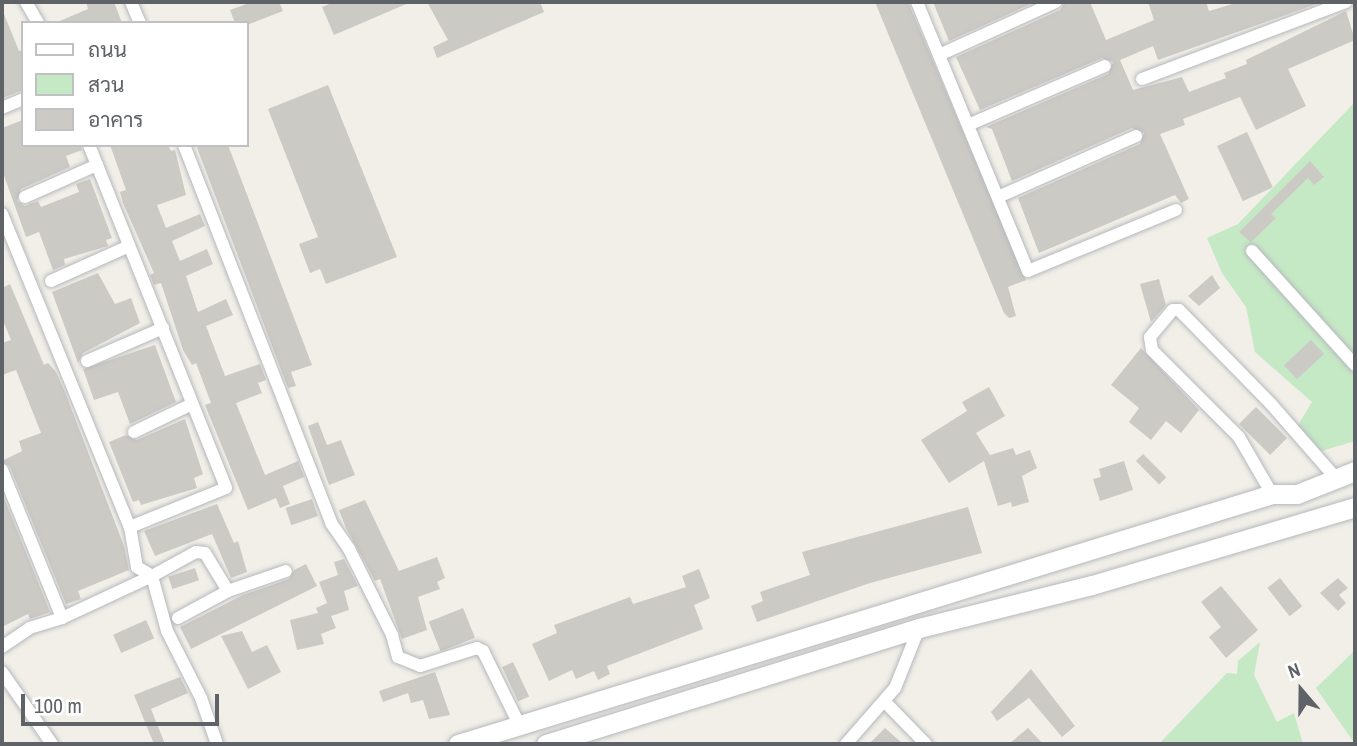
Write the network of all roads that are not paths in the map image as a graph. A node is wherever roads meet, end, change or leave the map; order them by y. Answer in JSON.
{"nodes":[{"id":1,"x":26,"y":2,"type":"edge"},
{"id":2,"x":131,"y":2,"type":"edge"},
{"id":3,"x":917,"y":2,"type":"edge"},
{"id":4,"x":1056,"y":2,"type":"edge"},
{"id":5,"x":1346,"y":2,"type":"edge"},
{"id":6,"x":1351,"y":2,"type":"edge"},
{"id":7,"x":1355,"y":11,"type":"edge"},
{"id":8,"x":37,"y":21,"type":"edge"},
{"id":9,"x":139,"y":21,"type":"edge"},
{"id":10,"x":939,"y":55,"type":"junction"},
{"id":11,"x":1105,"y":66,"type":"dead end"},
{"id":12,"x":1142,"y":79,"type":"dead end"},
{"id":13,"x":21,"y":100,"type":"edge"},
{"id":14,"x":2,"y":108,"type":"edge"},
{"id":15,"x":968,"y":125,"type":"junction"},
{"id":16,"x":1136,"y":135,"type":"dead end"},
{"id":17,"x":90,"y":147,"type":"edge"},
{"id":18,"x":185,"y":147,"type":"edge"},
{"id":19,"x":97,"y":165,"type":"junction"},
{"id":20,"x":25,"y":197,"type":"dead end"},
{"id":21,"x":998,"y":197,"type":"junction"},
{"id":22,"x":1176,"y":210,"type":"dead end"},
{"id":23,"x":2,"y":214,"type":"edge"},
{"id":24,"x":129,"y":246,"type":"junction"},
{"id":25,"x":1252,"y":251,"type":"dead end"},
{"id":26,"x":51,"y":281,"type":"dead end"},
{"id":27,"x":163,"y":328,"type":"junction"},
{"id":28,"x":87,"y":361,"type":"dead end"},
{"id":29,"x":1355,"y":365,"type":"edge"},
{"id":30,"x":192,"y":404,"type":"junction"},
{"id":31,"x":134,"y":432,"type":"dead end"},
{"id":32,"x":2,"y":470,"type":"edge"},
{"id":33,"x":1355,"y":471,"type":"edge"},
{"id":34,"x":1335,"y":476,"type":"junction"},
{"id":35,"x":1272,"y":494,"type":"junction"},
{"id":36,"x":1355,"y":507,"type":"edge"},
{"id":37,"x":130,"y":527,"type":"junction"},
{"id":38,"x":1083,"y":554,"type":"junction"},
{"id":39,"x":286,"y":571,"type":"dead end"},
{"id":40,"x":152,"y":576,"type":"junction"},
{"id":41,"x":1092,"y":585,"type":"junction"},
{"id":42,"x":228,"y":591,"type":"junction"},
{"id":43,"x":62,"y":618,"type":"junction"},
{"id":44,"x":178,"y":618,"type":"dead end"},
{"id":45,"x":919,"y":628,"type":"junction"},
{"id":46,"x":2,"y":647,"type":"edge"},
{"id":47,"x":2,"y":672,"type":"edge"},
{"id":48,"x":884,"y":701,"type":"junction"},
{"id":49,"x":518,"y":722,"type":"junction"},
{"id":50,"x":52,"y":744,"type":"edge"},
{"id":51,"x":217,"y":744,"type":"edge"},
{"id":52,"x":458,"y":744,"type":"edge"},
{"id":53,"x":546,"y":744,"type":"edge"},
{"id":54,"x":846,"y":744,"type":"edge"},
{"id":55,"x":926,"y":744,"type":"edge"}],
"edges":[{"from":1,"to":8,"type":"street"},
{"from":2,"to":9,"type":"street"},
{"from":3,"to":10,"type":"street"},
{"from":4,"to":10,"type":"street"},
{"from":5,"to":12,"type":"street"},
{"from":6,"to":7,"type":"street"},
{"from":10,"to":15,"type":"street"},
{"from":11,"to":15,"type":"street"},
{"from":13,"to":14,"type":"street"},
{"from":15,"to":21,"type":"street"},
{"from":16,"to":21,"type":"street"},
{"from":17,"to":19,"type":"street"},
{"from":18,"to":49,"type":"street"},
{"from":19,"to":20,"type":"street"},
{"from":19,"to":24,"type":"street"},
{"from":21,"to":22,"type":"street"},
{"from":23,"to":37,"type":"street"},
{"from":24,"to":26,"type":"street"},
{"from":24,"to":27,"type":"street"},
{"from":25,"to":29,"type":"street"},
{"from":27,"to":28,"type":"street"},
{"from":27,"to":30,"type":"street"},
{"from":30,"to":31,"type":"street"},
{"from":30,"to":37,"type":"street"},
{"from":32,"to":43,"type":"street"},
{"from":33,"to":34,"type":"main road"},
{"from":34,"to":35,"type":"main road"},
{"from":34,"to":35,"type":"street"},
{"from":35,"to":38,"type":"main road"},
{"from":36,"to":41,"type":"main road"},
{"from":37,"to":40,"type":"street"},
{"from":38,"to":41,"type":"main road"},
{"from":38,"to":49,"type":"main road"},
{"from":39,"to":42,"type":"street"},
{"from":40,"to":42,"type":"street"},
{"from":40,"to":43,"type":"street"},
{"from":40,"to":51,"type":"street"},
{"from":41,"to":45,"type":"main road"},
{"from":42,"to":44,"type":"street"},
{"from":43,"to":46,"type":"street"},
{"from":45,"to":48,"type":"street"},
{"from":45,"to":53,"type":"main road"},
{"from":47,"to":50,"type":"street"},
{"from":48,"to":54,"type":"street"},
{"from":48,"to":55,"type":"street"},
{"from":49,"to":52,"type":"main road"}]}
